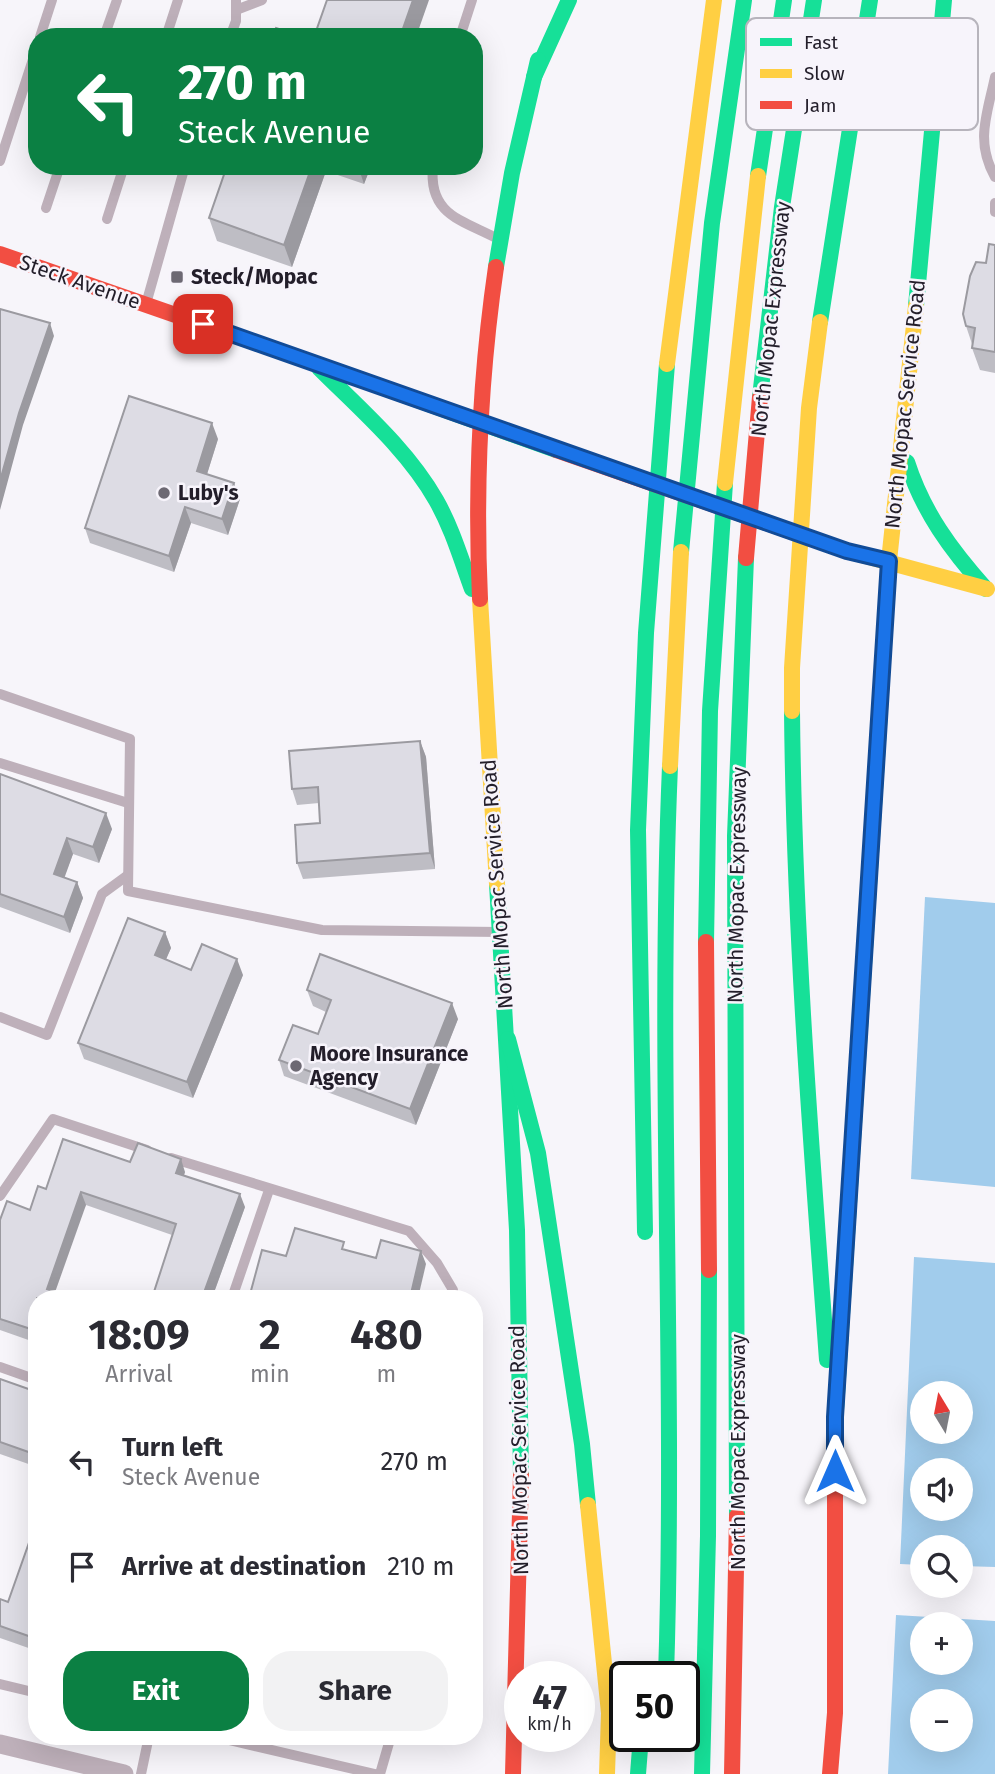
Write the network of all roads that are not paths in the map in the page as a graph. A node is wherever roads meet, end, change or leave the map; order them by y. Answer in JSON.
{"nodes":[{"id":1,"x":52,"y":0,"type":"edge"},
{"id":2,"x":117,"y":0,"type":"edge"},
{"id":3,"x":178,"y":0,"type":"edge"},
{"id":4,"x":262,"y":0,"type":"edge"},
{"id":5,"x":472,"y":0,"type":"edge"},
{"id":6,"x":554,"y":0,"type":"edge"},
{"id":7,"x":569,"y":0,"type":"edge"},
{"id":8,"x":714,"y":0,"type":"edge"},
{"id":9,"x":744,"y":0,"type":"edge"},
{"id":10,"x":784,"y":0,"type":"edge"},
{"id":11,"x":814,"y":0,"type":"edge"},
{"id":12,"x":870,"y":0,"type":"edge"},
{"id":13,"x":944,"y":0,"type":"edge"},
{"id":14,"x":236,"y":5,"type":"edge"},
{"id":15,"x":781,"y":18,"type":"edge"},
{"id":16,"x":811,"y":18,"type":"edge"},
{"id":17,"x":867,"y":18,"type":"edge"},
{"id":18,"x":942,"y":18,"type":"edge"},
{"id":19,"x":43,"y":28,"type":"edge"},
{"id":20,"x":107,"y":28,"type":"edge"},
{"id":21,"x":169,"y":28,"type":"edge"},
{"id":22,"x":232,"y":28,"type":"edge"},
{"id":23,"x":463,"y":28,"type":"edge"},
{"id":24,"x":28,"y":75,"type":"edge"},
{"id":25,"x":534,"y":77,"type":"junction"},
{"id":26,"x":995,"y":77,"type":"edge"},
{"id":27,"x":765,"y":130,"type":"edge"},
{"id":28,"x":795,"y":130,"type":"edge"},
{"id":29,"x":849,"y":130,"type":"edge"},
{"id":30,"x":932,"y":130,"type":"edge"},
{"id":31,"x":0,"y":161,"type":"edge"},
{"id":32,"x":57,"y":175,"type":"edge"},
{"id":33,"x":121,"y":175,"type":"edge"},
{"id":34,"x":182,"y":175,"type":"edge"},
{"id":35,"x":433,"y":175,"type":"edge"},
{"id":36,"x":995,"y":177,"type":"edge"},
{"id":37,"x":995,"y":203,"type":"edge"},
{"id":38,"x":46,"y":208,"type":"dead end"},
{"id":39,"x":995,"y":212,"type":"edge"},
{"id":40,"x":107,"y":219,"type":"dead end"},
{"id":41,"x":501,"y":240,"type":"junction"},
{"id":42,"x":0,"y":254,"type":"edge"},
{"id":43,"x":145,"y":304,"type":"junction"},
{"id":44,"x":313,"y":362,"type":"junction"},
{"id":45,"x":482,"y":424,"type":"junction"},
{"id":46,"x":903,"y":451,"type":"junction"},
{"id":47,"x":889,"y":561,"type":"junction"},
{"id":48,"x":992,"y":588,"type":"edge"},
{"id":49,"x":481,"y":614,"type":"junction"},
{"id":50,"x":0,"y":694,"type":"edge"},
{"id":51,"x":0,"y":762,"type":"edge"},
{"id":52,"x":128,"y":803,"type":"junction"},
{"id":53,"x":128,"y":875,"type":"junction"},
{"id":54,"x":500,"y":932,"type":"junction"},
{"id":55,"x":0,"y":1017,"type":"edge"},
{"id":56,"x":508,"y":1039,"type":"junction"},
{"id":57,"x":269,"y":1190,"type":"junction"},
{"id":58,"x":0,"y":1196,"type":"edge"},
{"id":59,"x":645,"y":1245,"type":"dead end"},
{"id":60,"x":235,"y":1290,"type":"edge"},
{"id":61,"x":453,"y":1290,"type":"edge"},
{"id":62,"x":0,"y":1367,"type":"edge"},
{"id":63,"x":28,"y":1377,"type":"edge"},
{"id":64,"x":835,"y":1417,"type":"junction"},
{"id":65,"x":666,"y":1661,"type":"edge"},
{"id":66,"x":0,"y":1684,"type":"edge"},
{"id":67,"x":28,"y":1691,"type":"edge"},
{"id":68,"x":0,"y":1744,"type":"edge"},
{"id":69,"x":147,"y":1745,"type":"edge"},
{"id":70,"x":251,"y":1745,"type":"edge"},
{"id":71,"x":388,"y":1745,"type":"edge"},
{"id":72,"x":640,"y":1752,"type":"edge"},
{"id":73,"x":124,"y":1774,"type":"edge"},
{"id":74,"x":141,"y":1774,"type":"edge"},
{"id":75,"x":378,"y":1774,"type":"edge"},
{"id":76,"x":513,"y":1774,"type":"edge"},
{"id":77,"x":607,"y":1774,"type":"edge"},
{"id":78,"x":638,"y":1774,"type":"edge"},
{"id":79,"x":702,"y":1774,"type":"edge"},
{"id":80,"x":732,"y":1774,"type":"edge"},
{"id":81,"x":830,"y":1774,"type":"edge"}],
"edges":[{"from":1,"to":19,"type":"lane"},
{"from":2,"to":20,"type":"lane"},
{"from":3,"to":21,"type":"lane"},
{"from":4,"to":14,"type":"lane"},
{"from":5,"to":23,"type":"lane"},
{"from":6,"to":25,"type":"main road","name":"North Mopac Service Road"},
{"from":7,"to":25,"type":"main road"},
{"from":8,"to":59,"type":"main road"},
{"from":9,"to":65,"type":"main road"},
{"from":10,"to":15,"type":"main road"},
{"from":11,"to":16,"type":"main road","name":"North Mopac Expressway"},
{"from":12,"to":17,"type":"main road"},
{"from":13,"to":18,"type":"main road","name":"North Mopac Service Road"},
{"from":14,"to":22,"type":"lane"},
{"from":24,"to":31,"type":"lane"},
{"from":25,"to":41,"type":"main road","name":"North Mopac Service Road"},
{"from":26,"to":36,"type":"lane"},
{"from":27,"to":79,"type":"main road"},
{"from":28,"to":80,"type":"main road","name":"North Mopac Expressway"},
{"from":29,"to":64,"type":"main road"},
{"from":30,"to":46,"type":"main road","name":"North Mopac Service Road"},
{"from":32,"to":38,"type":"lane"},
{"from":33,"to":40,"type":"lane"},
{"from":34,"to":43,"type":"lane"},
{"from":35,"to":41,"type":"lane"},
{"from":37,"to":39,"type":"lane"},
{"from":41,"to":45,"type":"main road","name":"North Mopac Service Road"},
{"from":42,"to":43,"type":"main road","name":"Steck Avenue"},
{"from":43,"to":44,"type":"main road","name":"Steck Avenue"},
{"from":44,"to":45,"type":"main road","name":"Steck Avenue"},
{"from":44,"to":49,"type":"main road"},
{"from":45,"to":47,"type":"main road","name":"Steck Avenue","bridge":true},
{"from":45,"to":49,"type":"main road","name":"North Mopac Service Road"},
{"from":46,"to":47,"type":"main road","name":"North Mopac Service Road"},
{"from":46,"to":48,"type":"main road"},
{"from":47,"to":48,"type":"main road","name":"Steck Avenue"},
{"from":47,"to":64,"type":"main road","name":"North Mopac Service Road"},
{"from":49,"to":54,"type":"main road","name":"North Mopac Service Road"},
{"from":50,"to":52,"type":"lane"},
{"from":51,"to":52,"type":"lane"},
{"from":52,"to":53,"type":"lane"},
{"from":53,"to":54,"type":"lane"},
{"from":53,"to":55,"type":"lane"},
{"from":54,"to":56,"type":"main road","name":"North Mopac Service Road"},
{"from":56,"to":76,"type":"main road","name":"North Mopac Service Road"},
{"from":56,"to":77,"type":"main road"},
{"from":57,"to":58,"type":"lane"},
{"from":57,"to":60,"type":"lane"},
{"from":57,"to":61,"type":"lane"},
{"from":62,"to":63,"type":"lane"},
{"from":64,"to":81,"type":"main road","name":"North Mopac Service Road"},
{"from":66,"to":67,"type":"lane"},
{"from":68,"to":73,"type":"street"},
{"from":69,"to":74,"type":"lane"},
{"from":70,"to":75,"type":"lane"},
{"from":71,"to":75,"type":"lane"},
{"from":72,"to":78,"type":"main road"}]}
